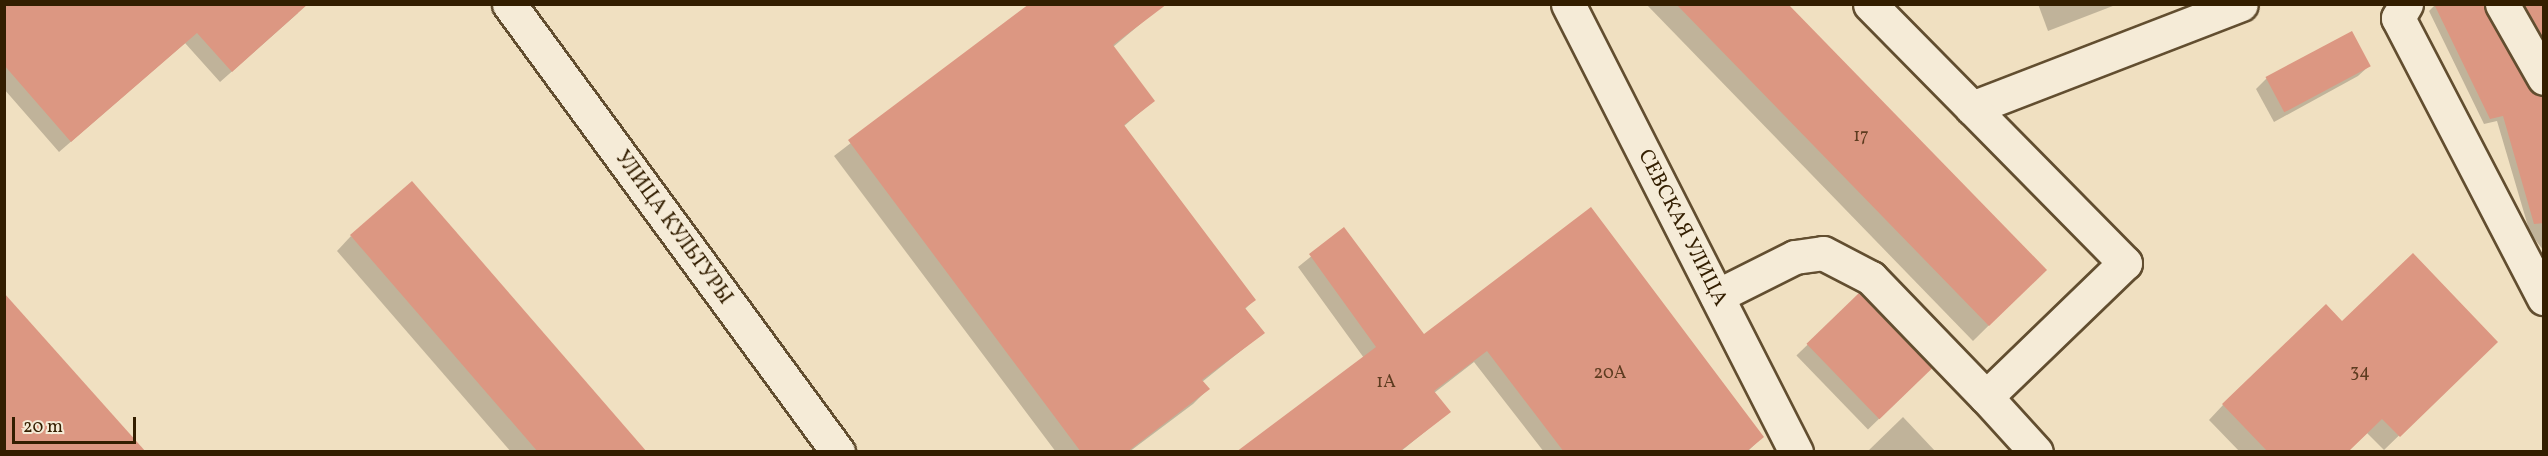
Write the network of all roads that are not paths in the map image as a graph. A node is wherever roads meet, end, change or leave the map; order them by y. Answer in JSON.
{"nodes":[{"id":1,"x":509,"y":4,"type":"edge"},
{"id":2,"x":1568,"y":4,"type":"edge"},
{"id":3,"x":1870,"y":4,"type":"edge"},
{"id":4,"x":2241,"y":4,"type":"edge"},
{"id":5,"x":2406,"y":4,"type":"edge"},
{"id":6,"x":2502,"y":4,"type":"edge"},
{"id":7,"x":2544,"y":78,"type":"edge"},
{"id":8,"x":1972,"y":108,"type":"junction"},
{"id":9,"x":1717,"y":296,"type":"junction"},
{"id":10,"x":2544,"y":298,"type":"edge"},
{"id":11,"x":1986,"y":397,"type":"junction"},
{"id":12,"x":838,"y":452,"type":"edge"},
{"id":13,"x":1796,"y":452,"type":"edge"},
{"id":14,"x":2036,"y":452,"type":"edge"}],
"edges":[{"from":1,"to":12,"type":"street","name":"УЛИЦА КУЛЬТУРЫ"},
{"from":2,"to":9,"type":"street","name":"СЕВСКАЯ УЛИЦА"},
{"from":3,"to":8,"type":"street"},
{"from":4,"to":8,"type":"street"},
{"from":5,"to":10,"type":"street"},
{"from":6,"to":7,"type":"street"},
{"from":8,"to":11,"type":"street"},
{"from":9,"to":11,"type":"street"},
{"from":9,"to":13,"type":"street","name":"СЕВСКАЯ УЛИЦА"},
{"from":11,"to":14,"type":"street"}]}
